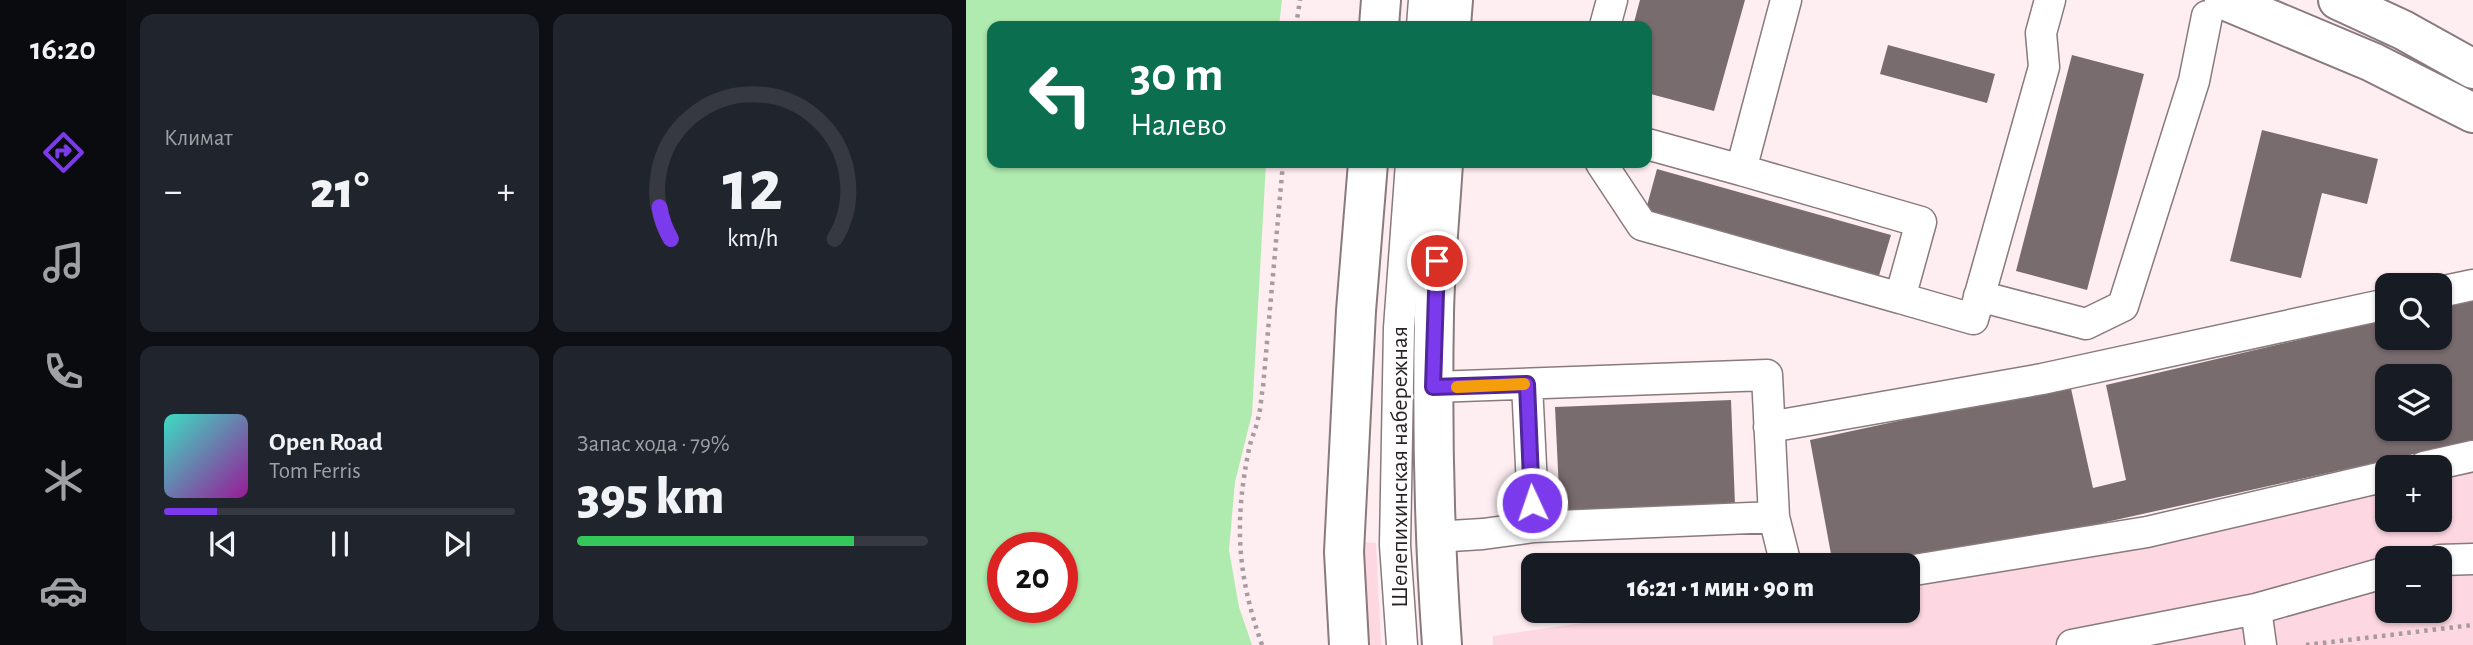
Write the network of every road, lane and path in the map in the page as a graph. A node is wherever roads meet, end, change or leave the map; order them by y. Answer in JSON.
{"nodes":[{"id":1,"x":1300,"y":0,"type":"edge"},
{"id":2,"x":1381,"y":0,"type":"edge"},
{"id":3,"x":1424,"y":0,"type":"edge"},
{"id":4,"x":1453,"y":0,"type":"edge"},
{"id":5,"x":1612,"y":0,"type":"edge"},
{"id":6,"x":1786,"y":0,"type":"edge"},
{"id":7,"x":2050,"y":0,"type":"edge"},
{"id":8,"x":2338,"y":0,"type":"edge"},
{"id":9,"x":2215,"y":8,"type":"edge"},
{"id":10,"x":1297,"y":21,"type":"edge"},
{"id":11,"x":1379,"y":21,"type":"edge"},
{"id":12,"x":1422,"y":21,"type":"edge"},
{"id":13,"x":1451,"y":21,"type":"edge"},
{"id":14,"x":1606,"y":21,"type":"edge"},
{"id":15,"x":2403,"y":30,"type":"junction"},
{"id":16,"x":2473,"y":60,"type":"edge"},
{"id":17,"x":2473,"y":69,"type":"edge"},
{"id":18,"x":2473,"y":113,"type":"edge"},
{"id":19,"x":1652,"y":145,"type":"edge"},
{"id":20,"x":1283,"y":168,"type":"edge"},
{"id":21,"x":1368,"y":168,"type":"edge"},
{"id":22,"x":1411,"y":168,"type":"edge"},
{"id":23,"x":1443,"y":168,"type":"edge"},
{"id":24,"x":1604,"y":168,"type":"edge"},
{"id":25,"x":1741,"y":170,"type":"junction"},
{"id":26,"x":2473,"y":285,"type":"edge"},
{"id":27,"x":2452,"y":289,"type":"edge"},
{"id":28,"x":1979,"y":296,"type":"junction"},
{"id":29,"x":1900,"y":298,"type":"junction"},
{"id":30,"x":2375,"y":306,"type":"edge"},
{"id":31,"x":1527,"y":384,"type":"junction"},
{"id":32,"x":1433,"y":387,"type":"junction"},
{"id":33,"x":1769,"y":427,"type":"junction"},
{"id":34,"x":2473,"y":456,"type":"edge"},
{"id":35,"x":2452,"y":461,"type":"edge"},
{"id":36,"x":2375,"y":479,"type":"edge"},
{"id":37,"x":1773,"y":517,"type":"junction"},
{"id":38,"x":1534,"y":527,"type":"junction"},
{"id":39,"x":1434,"y":537,"type":"junction"},
{"id":40,"x":1783,"y":553,"type":"edge"},
{"id":41,"x":2452,"y":559,"type":"edge"},
{"id":42,"x":2473,"y":559,"type":"edge"},
{"id":43,"x":1920,"y":569,"type":"edge"},
{"id":44,"x":2375,"y":575,"type":"edge"},
{"id":45,"x":2256,"y":609,"type":"junction"},
{"id":46,"x":2473,"y":625,"type":"edge"},
{"id":47,"x":1262,"y":645,"type":"edge"},
{"id":48,"x":1349,"y":645,"type":"edge"},
{"id":49,"x":1402,"y":645,"type":"edge"},
{"id":50,"x":1442,"y":645,"type":"edge"},
{"id":51,"x":2072,"y":645,"type":"edge"},
{"id":52,"x":2261,"y":645,"type":"edge"},
{"id":53,"x":2306,"y":645,"type":"edge"}],
"edges":[{"from":1,"to":10,"type":"path"},
{"from":2,"to":11,"type":"main road"},
{"from":3,"to":12,"type":"street"},
{"from":4,"to":13,"type":"main road"},
{"from":5,"to":14,"type":"street"},
{"from":6,"to":25,"type":"street"},
{"from":7,"to":28,"type":"street"},
{"from":8,"to":15,"type":"main road"},
{"from":9,"to":18,"type":"main road"},
{"from":9,"to":28,"type":"street"},
{"from":15,"to":16,"type":"main road"},
{"from":15,"to":17,"type":"main road"},
{"from":19,"to":25,"type":"street"},
{"from":20,"to":47,"type":"path"},
{"from":21,"to":48,"type":"main road"},
{"from":22,"to":49,"type":"street","name":"Шелепихинская набережная"},
{"from":23,"to":32,"type":"main road","name":"Шелепихинская набережная"},
{"from":24,"to":29,"type":"street"},
{"from":25,"to":29,"type":"street"},
{"from":26,"to":27,"type":"street"},
{"from":28,"to":29,"type":"street"},
{"from":30,"to":33,"type":"street"},
{"from":31,"to":32,"type":"street"},
{"from":31,"to":33,"type":"street"},
{"from":31,"to":38,"type":"street"},
{"from":32,"to":39,"type":"main road","name":"Шелепихинская набережная"},
{"from":33,"to":37,"type":"street"},
{"from":34,"to":35,"type":"street"},
{"from":36,"to":43,"type":"street"},
{"from":37,"to":38,"type":"street"},
{"from":37,"to":40,"type":"street"},
{"from":38,"to":39,"type":"street"},
{"from":39,"to":50,"type":"main road","name":"Шелепихинская набережная"},
{"from":41,"to":42,"type":"street"},
{"from":44,"to":45,"type":"street"},
{"from":45,"to":51,"type":"street"},
{"from":45,"to":52,"type":"street"},
{"from":46,"to":53,"type":"path"}]}
